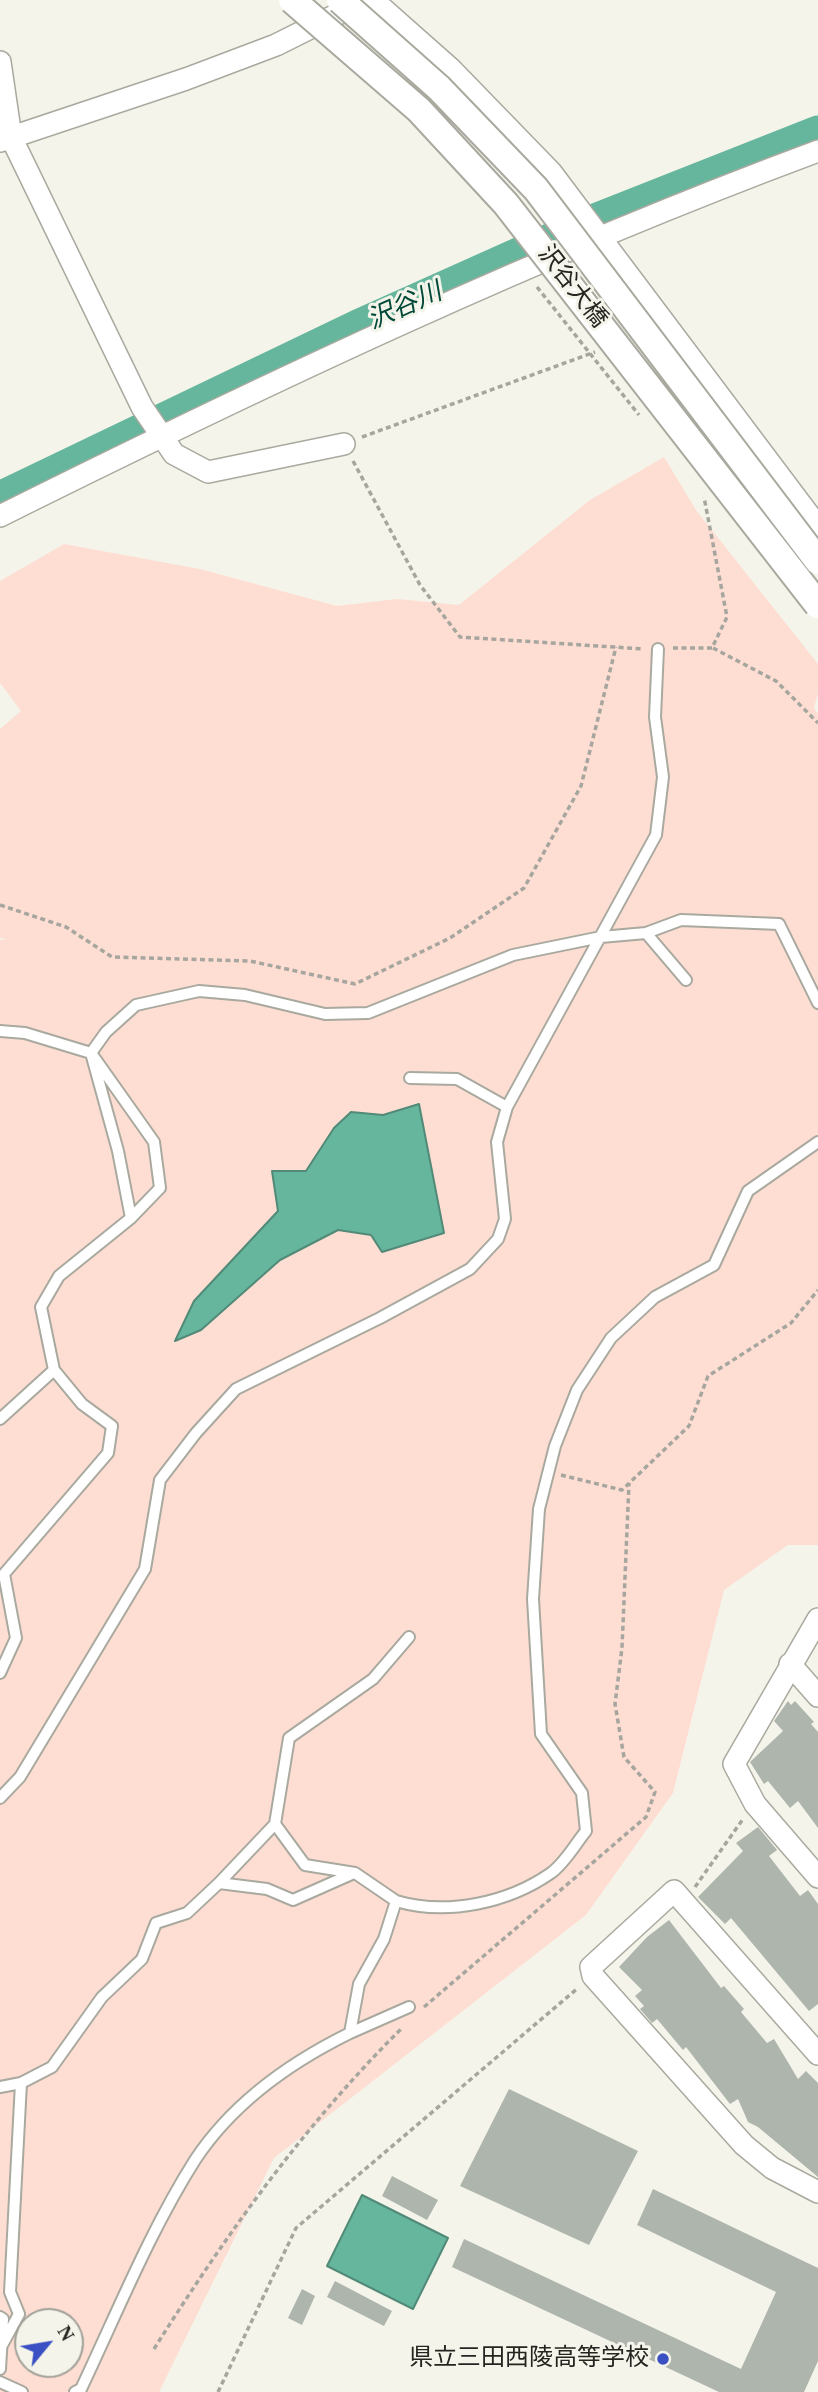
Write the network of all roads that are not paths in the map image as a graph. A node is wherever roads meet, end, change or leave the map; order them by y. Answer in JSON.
{"nodes":[{"id":1,"x":292,"y":0,"type":"edge"},
{"id":2,"x":340,"y":0,"type":"edge"},
{"id":3,"x":367,"y":0,"type":"edge"},
{"id":4,"x":373,"y":0,"type":"edge"},
{"id":5,"x":0,"y":62,"type":"edge"},
{"id":6,"x":6,"y":139,"type":"edge"},
{"id":7,"x":818,"y":151,"type":"edge"},
{"id":8,"x":599,"y":236,"type":"junction"},
{"id":9,"x":162,"y":435,"type":"junction"},
{"id":10,"x":344,"y":444,"type":"road end"},
{"id":11,"x":0,"y":516,"type":"edge"},
{"id":12,"x":818,"y":527,"type":"edge"},
{"id":13,"x":818,"y":561,"type":"edge"},
{"id":14,"x":818,"y":605,"type":"edge"},
{"id":15,"x":658,"y":649,"type":"road end"},
{"id":16,"x":646,"y":933,"type":"junction"},
{"id":17,"x":601,"y":937,"type":"junction"},
{"id":18,"x":686,"y":980,"type":"dead end"},
{"id":19,"x":818,"y":1003,"type":"edge"},
{"id":20,"x":0,"y":1031,"type":"edge"},
{"id":21,"x":92,"y":1053,"type":"junction"},
{"id":22,"x":410,"y":1078,"type":"dead end"},
{"id":23,"x":507,"y":1107,"type":"junction"},
{"id":24,"x":818,"y":1142,"type":"edge"},
{"id":25,"x":131,"y":1218,"type":"junction"},
{"id":26,"x":54,"y":1370,"type":"junction"},
{"id":27,"x":0,"y":1419,"type":"edge"},
{"id":28,"x":818,"y":1619,"type":"edge"},
{"id":29,"x":409,"y":1637,"type":"dead end"},
{"id":30,"x":790,"y":1664,"type":"junction"},
{"id":31,"x":0,"y":1672,"type":"edge"},
{"id":32,"x":818,"y":1696,"type":"edge"},
{"id":33,"x":0,"y":1798,"type":"edge"},
{"id":34,"x":275,"y":1824,"type":"junction"},
{"id":35,"x":355,"y":1873,"type":"junction"},
{"id":36,"x":818,"y":1877,"type":"edge"},
{"id":37,"x":219,"y":1882,"type":"junction"},
{"id":38,"x":396,"y":1901,"type":"junction"},
{"id":39,"x":414,"y":2009,"type":"road end"},
{"id":40,"x":350,"y":2033,"type":"junction"},
{"id":41,"x":818,"y":2054,"type":"edge"},
{"id":42,"x":21,"y":2083,"type":"junction"},
{"id":43,"x":0,"y":2087,"type":"edge"},
{"id":44,"x":818,"y":2192,"type":"edge"},
{"id":45,"x":0,"y":2317,"type":"edge"},
{"id":46,"x":1,"y":2347,"type":"edge"},
{"id":47,"x":0,"y":2370,"type":"edge"},
{"id":48,"x":0,"y":2382,"type":"edge"},
{"id":49,"x":22,"y":2392,"type":"edge"},
{"id":50,"x":75,"y":2392,"type":"edge"}],
"edges":[{"from":1,"to":14,"type":"street","name":"沢谷大橋","bridge":true},
{"from":2,"to":13,"type":"street","name":"沢谷大橋","bridge":true},
{"from":3,"to":6,"type":"street"},
{"from":4,"to":8,"type":"street"},
{"from":5,"to":6,"type":"street"},
{"from":6,"to":9,"type":"street"},
{"from":7,"to":8,"type":"street"},
{"from":8,"to":9,"type":"street"},
{"from":8,"to":12,"type":"street"},
{"from":9,"to":10,"type":"street"},
{"from":9,"to":11,"type":"street"},
{"from":15,"to":17,"type":"lane"},
{"from":16,"to":17,"type":"lane"},
{"from":16,"to":18,"type":"lane"},
{"from":16,"to":19,"type":"lane"},
{"from":17,"to":21,"type":"lane"},
{"from":17,"to":23,"type":"lane"},
{"from":20,"to":21,"type":"lane"},
{"from":21,"to":25,"type":"lane"},
{"from":21,"to":25,"type":"lane"},
{"from":22,"to":23,"type":"lane"},
{"from":23,"to":33,"type":"lane"},
{"from":24,"to":38,"type":"lane"},
{"from":25,"to":26,"type":"lane"},
{"from":26,"to":27,"type":"lane"},
{"from":26,"to":31,"type":"lane"},
{"from":28,"to":30,"type":"street"},
{"from":29,"to":34,"type":"lane"},
{"from":30,"to":32,"type":"street"},
{"from":30,"to":36,"type":"street"},
{"from":34,"to":35,"type":"lane"},
{"from":34,"to":37,"type":"lane"},
{"from":35,"to":37,"type":"lane"},
{"from":35,"to":38,"type":"lane"},
{"from":37,"to":42,"type":"lane"},
{"from":38,"to":40,"type":"lane"},
{"from":39,"to":40,"type":"lane"},
{"from":40,"to":50,"type":"lane"},
{"from":41,"to":44,"type":"street"},
{"from":42,"to":43,"type":"lane"},
{"from":42,"to":46,"type":"lane"},
{"from":45,"to":46,"type":"lane"},
{"from":46,"to":47,"type":"lane"},
{"from":48,"to":49,"type":"lane"}]}
